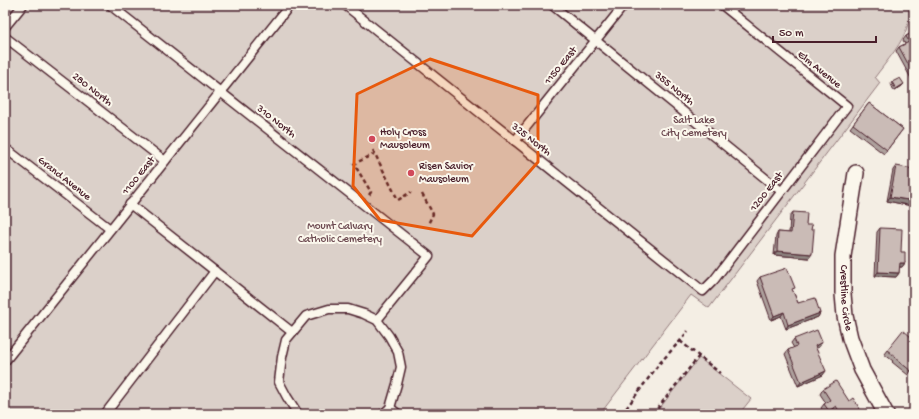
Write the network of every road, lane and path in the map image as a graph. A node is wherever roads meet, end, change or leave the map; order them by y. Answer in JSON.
{"nodes":[{"id":1,"x":23,"y":5,"type":"edge"},
{"id":2,"x":110,"y":5,"type":"edge"},
{"id":3,"x":290,"y":5,"type":"edge"},
{"id":4,"x":345,"y":5,"type":"edge"},
{"id":5,"x":552,"y":5,"type":"edge"},
{"id":6,"x":624,"y":5,"type":"edge"},
{"id":7,"x":722,"y":5,"type":"edge"},
{"id":8,"x":5,"y":27,"type":"edge"},
{"id":9,"x":5,"y":36,"type":"edge"},
{"id":10,"x":596,"y":40,"type":"junction"},
{"id":11,"x":221,"y":92,"type":"junction"},
{"id":12,"x":847,"y":106,"type":"joint"},
{"id":13,"x":515,"y":141,"type":"junction"},
{"id":14,"x":5,"y":148,"type":"edge"},
{"id":15,"x":373,"y":150,"type":"dead end"},
{"id":16,"x":374,"y":154,"type":"junction"},
{"id":17,"x":165,"y":162,"type":"junction"},
{"id":18,"x":856,"y":173,"type":"dead end"},
{"id":19,"x":781,"y":191,"type":"junction"},
{"id":20,"x":411,"y":192,"type":"dead end"},
{"id":21,"x":422,"y":194,"type":"dead end"},
{"id":22,"x":130,"y":204,"type":"junction"},
{"id":23,"x":363,"y":204,"type":"junction"},
{"id":24,"x":428,"y":224,"type":"dead end"},
{"id":25,"x":110,"y":229,"type":"junction"},
{"id":26,"x":215,"y":271,"type":"junction"},
{"id":27,"x":703,"y":291,"type":"joint"},
{"id":28,"x":377,"y":320,"type":"junction"},
{"id":29,"x":688,"y":330,"type":"dead end"},
{"id":30,"x":292,"y":332,"type":"junction"},
{"id":31,"x":680,"y":341,"type":"junction"},
{"id":32,"x":698,"y":356,"type":"junction"},
{"id":33,"x":5,"y":361,"type":"edge"},
{"id":34,"x":720,"y":373,"type":"dead end"},
{"id":35,"x":390,"y":408,"type":"junction"},
{"id":36,"x":105,"y":414,"type":"edge"},
{"id":37,"x":298,"y":414,"type":"edge"},
{"id":38,"x":383,"y":414,"type":"edge"},
{"id":39,"x":398,"y":414,"type":"edge"},
{"id":40,"x":622,"y":414,"type":"edge"},
{"id":41,"x":653,"y":414,"type":"edge"},
{"id":42,"x":886,"y":414,"type":"edge"}],
"edges":[{"from":1,"to":8,"type":"lane"},
{"from":2,"to":11,"type":"lane","name":"310 North"},
{"from":3,"to":11,"type":"lane","name":"1100 East"},
{"from":4,"to":13,"type":"lane","name":"325 North"},
{"from":5,"to":10,"type":"lane","name":"355 North"},
{"from":6,"to":10,"type":"lane","name":"1150 East"},
{"from":7,"to":12,"type":"lane","name":"Elm Avenue"},
{"from":9,"to":17,"type":"lane","name":"280 North"},
{"from":10,"to":13,"type":"lane","name":"1150 East"},
{"from":10,"to":19,"type":"lane","name":"355 North"},
{"from":11,"to":17,"type":"lane","name":"1100 East"},
{"from":11,"to":23,"type":"lane","name":"310 North"},
{"from":12,"to":19,"type":"lane","name":"1200 East"},
{"from":13,"to":27,"type":"lane","name":"325 North"},
{"from":14,"to":25,"type":"lane","name":"Grand Avenue"},
{"from":15,"to":16,"type":"path"},
{"from":16,"to":20,"type":"path"},
{"from":16,"to":23,"type":"path"},
{"from":17,"to":22,"type":"lane","name":"1100 East"},
{"from":18,"to":42,"type":"street","name":"Crestline Circle"},
{"from":19,"to":27,"type":"lane","name":"1200 East"},
{"from":21,"to":24,"type":"path"},
{"from":22,"to":25,"type":"lane","name":"1100 East"},
{"from":22,"to":26,"type":"lane"},
{"from":23,"to":28,"type":"lane","name":"310 North"},
{"from":25,"to":33,"type":"lane","name":"1100 East"},
{"from":26,"to":30,"type":"lane"},
{"from":26,"to":36,"type":"lane"},
{"from":28,"to":30,"type":"lane"},
{"from":28,"to":35,"type":"lane"},
{"from":29,"to":31,"type":"path"},
{"from":30,"to":37,"type":"lane"},
{"from":31,"to":32,"type":"path"},
{"from":31,"to":40,"type":"path"},
{"from":32,"to":34,"type":"path"},
{"from":32,"to":41,"type":"path"},
{"from":35,"to":38,"type":"lane"},
{"from":35,"to":39,"type":"lane"}]}
